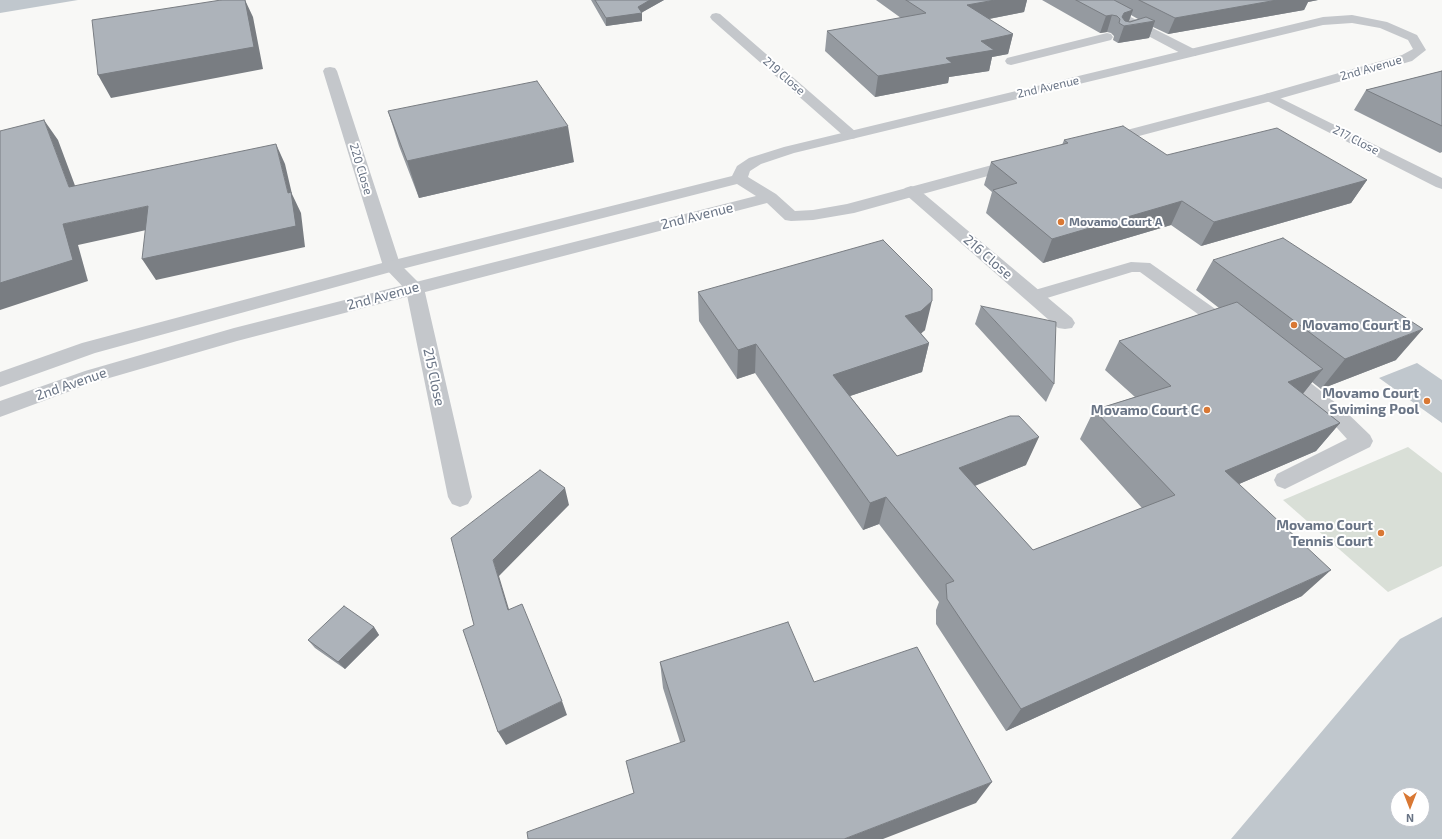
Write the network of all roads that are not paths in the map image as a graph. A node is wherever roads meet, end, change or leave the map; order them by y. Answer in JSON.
{"nodes":[{"id":1,"x":1088,"y":0,"type":"edge"},
{"id":2,"x":716,"y":16,"type":"dead end"},
{"id":3,"x":1141,"y":28,"type":"junction"},
{"id":4,"x":1123,"y":33,"type":"edge"},
{"id":5,"x":1107,"y":37,"type":"edge"},
{"id":6,"x":1191,"y":53,"type":"junction"},
{"id":7,"x":1011,"y":61,"type":"dead end"},
{"id":8,"x":330,"y":71,"type":"dead end"},
{"id":9,"x":1270,"y":97,"type":"junction"},
{"id":10,"x":851,"y":134,"type":"junction"},
{"id":11,"x":1094,"y":143,"type":"edge"},
{"id":12,"x":1034,"y":159,"type":"edge"},
{"id":13,"x":740,"y":179,"type":"junction"},
{"id":14,"x":1442,"y":184,"type":"edge"},
{"id":15,"x":911,"y":191,"type":"junction"},
{"id":16,"x":770,"y":197,"type":"junction"},
{"id":17,"x":392,"y":266,"type":"junction"},
{"id":18,"x":414,"y":288,"type":"junction"},
{"id":19,"x":1034,"y":296,"type":"junction"},
{"id":20,"x":1065,"y":323,"type":"dead end"},
{"id":21,"x":1246,"y":342,"type":"edge"},
{"id":22,"x":1270,"y":361,"type":"edge"},
{"id":23,"x":0,"y":380,"type":"edge"},
{"id":24,"x":0,"y":409,"type":"edge"},
{"id":25,"x":1285,"y":480,"type":"dead end"},
{"id":26,"x":460,"y":497,"type":"dead end"}],
"edges":[{"from":1,"to":3,"type":"street"},
{"from":2,"to":10,"type":"street","name":"219 Close"},
{"from":3,"to":4,"type":"lane"},
{"from":3,"to":6,"type":"street"},
{"from":5,"to":7,"type":"lane"},
{"from":6,"to":9,"type":"street","name":"2nd Avenue"},
{"from":6,"to":10,"type":"street","name":"2nd Avenue"},
{"from":8,"to":17,"type":"street","name":"220 Close"},
{"from":9,"to":11,"type":"street","name":"2nd Avenue"},
{"from":9,"to":14,"type":"street","name":"217 Close"},
{"from":10,"to":13,"type":"street","name":"2nd Avenue"},
{"from":12,"to":15,"type":"street"},
{"from":13,"to":16,"type":"street"},
{"from":13,"to":17,"type":"street","name":"2nd Avenue"},
{"from":15,"to":16,"type":"street"},
{"from":15,"to":19,"type":"street","name":"216 Close"},
{"from":16,"to":18,"type":"street","name":"2nd Avenue"},
{"from":17,"to":18,"type":"street"},
{"from":17,"to":23,"type":"street","name":"2nd Avenue"},
{"from":18,"to":24,"type":"street","name":"2nd Avenue"},
{"from":18,"to":26,"type":"street","name":"215 Close"},
{"from":19,"to":20,"type":"street","name":"216 Close"},
{"from":19,"to":21,"type":"lane"},
{"from":22,"to":25,"type":"lane"}]}
